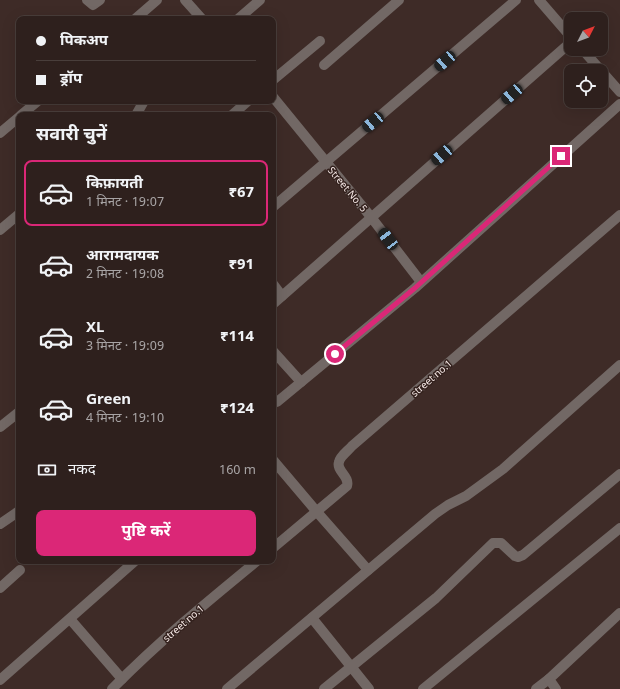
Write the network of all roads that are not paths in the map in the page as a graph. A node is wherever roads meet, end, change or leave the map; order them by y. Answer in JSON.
{"nodes":[{"id":1,"x":87,"y":0,"type":"edge"},
{"id":2,"x":100,"y":0,"type":"edge"},
{"id":3,"x":157,"y":0,"type":"edge"},
{"id":4,"x":186,"y":0,"type":"edge"},
{"id":5,"x":260,"y":0,"type":"edge"},
{"id":6,"x":399,"y":0,"type":"edge"},
{"id":7,"x":516,"y":0,"type":"edge"},
{"id":8,"x":541,"y":1,"type":"edge"},
{"id":9,"x":138,"y":16,"type":"edge"},
{"id":10,"x":199,"y":16,"type":"edge"},
{"id":11,"x":241,"y":16,"type":"edge"},
{"id":12,"x":564,"y":29,"type":"edge"},
{"id":13,"x":320,"y":41,"type":"dead end"},
{"id":14,"x":564,"y":48,"type":"edge"},
{"id":15,"x":588,"y":56,"type":"edge"},
{"id":16,"x":324,"y":65,"type":"dead end"},
{"id":17,"x":276,"y":78,"type":"edge"},
{"id":18,"x":620,"y":91,"type":"edge"},
{"id":19,"x":276,"y":101,"type":"edge"},
{"id":20,"x":34,"y":104,"type":"edge"},
{"id":21,"x":245,"y":104,"type":"edge"},
{"id":22,"x":620,"y":104,"type":"edge"},
{"id":23,"x":25,"y":112,"type":"edge"},
{"id":24,"x":235,"y":112,"type":"edge"},
{"id":25,"x":16,"y":120,"type":"edge"},
{"id":26,"x":0,"y":133,"type":"edge"},
{"id":27,"x":326,"y":163,"type":"junction"},
{"id":28,"x":276,"y":205,"type":"edge"},
{"id":29,"x":620,"y":215,"type":"edge"},
{"id":30,"x":16,"y":217,"type":"edge"},
{"id":31,"x":371,"y":217,"type":"junction"},
{"id":32,"x":0,"y":230,"type":"edge"},
{"id":33,"x":421,"y":282,"type":"junction"},
{"id":34,"x":276,"y":288,"type":"edge"},
{"id":35,"x":282,"y":296,"type":"junction"},
{"id":36,"x":276,"y":301,"type":"edge"},
{"id":37,"x":276,"y":354,"type":"edge"},
{"id":38,"x":620,"y":365,"type":"edge"},
{"id":39,"x":301,"y":382,"type":"junction"},
{"id":40,"x":277,"y":402,"type":"dead end"},
{"id":41,"x":16,"y":419,"type":"edge"},
{"id":42,"x":0,"y":427,"type":"edge"},
{"id":43,"x":276,"y":464,"type":"edge"},
{"id":44,"x":620,"y":474,"type":"edge"},
{"id":45,"x":317,"y":512,"type":"junction"},
{"id":46,"x":16,"y":513,"type":"edge"},
{"id":47,"x":0,"y":524,"type":"edge"},
{"id":48,"x":620,"y":528,"type":"edge"},
{"id":49,"x":276,"y":546,"type":"edge"},
{"id":50,"x":133,"y":564,"type":"edge"},
{"id":51,"x":253,"y":564,"type":"edge"},
{"id":52,"x":20,"y":570,"type":"dead end"},
{"id":53,"x":368,"y":570,"type":"junction"},
{"id":54,"x":0,"y":588,"type":"edge"},
{"id":55,"x":620,"y":613,"type":"edge"},
{"id":56,"x":312,"y":618,"type":"junction"},
{"id":57,"x":70,"y":619,"type":"junction"},
{"id":58,"x":351,"y":667,"type":"junction"},
{"id":59,"x":122,"y":679,"type":"junction"},
{"id":60,"x":549,"y":679,"type":"junction"},
{"id":61,"x":0,"y":680,"type":"edge"},
{"id":62,"x":112,"y":689,"type":"edge"},
{"id":63,"x":226,"y":689,"type":"edge"},
{"id":64,"x":324,"y":689,"type":"edge"},
{"id":65,"x":369,"y":689,"type":"edge"},
{"id":66,"x":423,"y":689,"type":"edge"},
{"id":67,"x":536,"y":689,"type":"edge"},
{"id":68,"x":556,"y":689,"type":"edge"}],
"edges":[{"from":1,"to":2,"type":"street"},
{"from":3,"to":9,"type":"street"},
{"from":4,"to":10,"type":"street"},
{"from":5,"to":11,"type":"street"},
{"from":6,"to":16,"type":"street"},
{"from":7,"to":27,"type":"street"},
{"from":8,"to":12,"type":"street"},
{"from":13,"to":17,"type":"street"},
{"from":14,"to":31,"type":"street"},
{"from":15,"to":18,"type":"street"},
{"from":19,"to":27,"type":"street","name":"Street No. 5"},
{"from":20,"to":23,"type":"street"},
{"from":21,"to":24,"type":"street"},
{"from":22,"to":33,"type":"street"},
{"from":25,"to":26,"type":"street"},
{"from":27,"to":28,"type":"street"},
{"from":27,"to":31,"type":"street","name":"Street No. 5"},
{"from":29,"to":45,"type":"street","name":"street no.1"},
{"from":30,"to":32,"type":"street"},
{"from":31,"to":33,"type":"street","name":"Street No. 5"},
{"from":31,"to":35,"type":"street"},
{"from":33,"to":39,"type":"street"},
{"from":34,"to":35,"type":"street"},
{"from":35,"to":36,"type":"street"},
{"from":37,"to":39,"type":"street"},
{"from":38,"to":53,"type":"street"},
{"from":39,"to":40,"type":"street"},
{"from":41,"to":42,"type":"street"},
{"from":43,"to":45,"type":"street"},
{"from":44,"to":58,"type":"street"},
{"from":45,"to":49,"type":"street","name":"street no.1"},
{"from":45,"to":53,"type":"street"},
{"from":46,"to":47,"type":"street"},
{"from":48,"to":66,"type":"street"},
{"from":50,"to":57,"type":"street"},
{"from":51,"to":59,"type":"street","name":"street no.1"},
{"from":52,"to":54,"type":"street"},
{"from":53,"to":56,"type":"street"},
{"from":55,"to":60,"type":"street"},
{"from":56,"to":58,"type":"street"},
{"from":56,"to":63,"type":"street"},
{"from":57,"to":59,"type":"street"},
{"from":57,"to":61,"type":"street"},
{"from":58,"to":64,"type":"street"},
{"from":58,"to":65,"type":"street"},
{"from":59,"to":62,"type":"street","name":"street no.1"},
{"from":60,"to":67,"type":"street"},
{"from":60,"to":68,"type":"street"}]}
